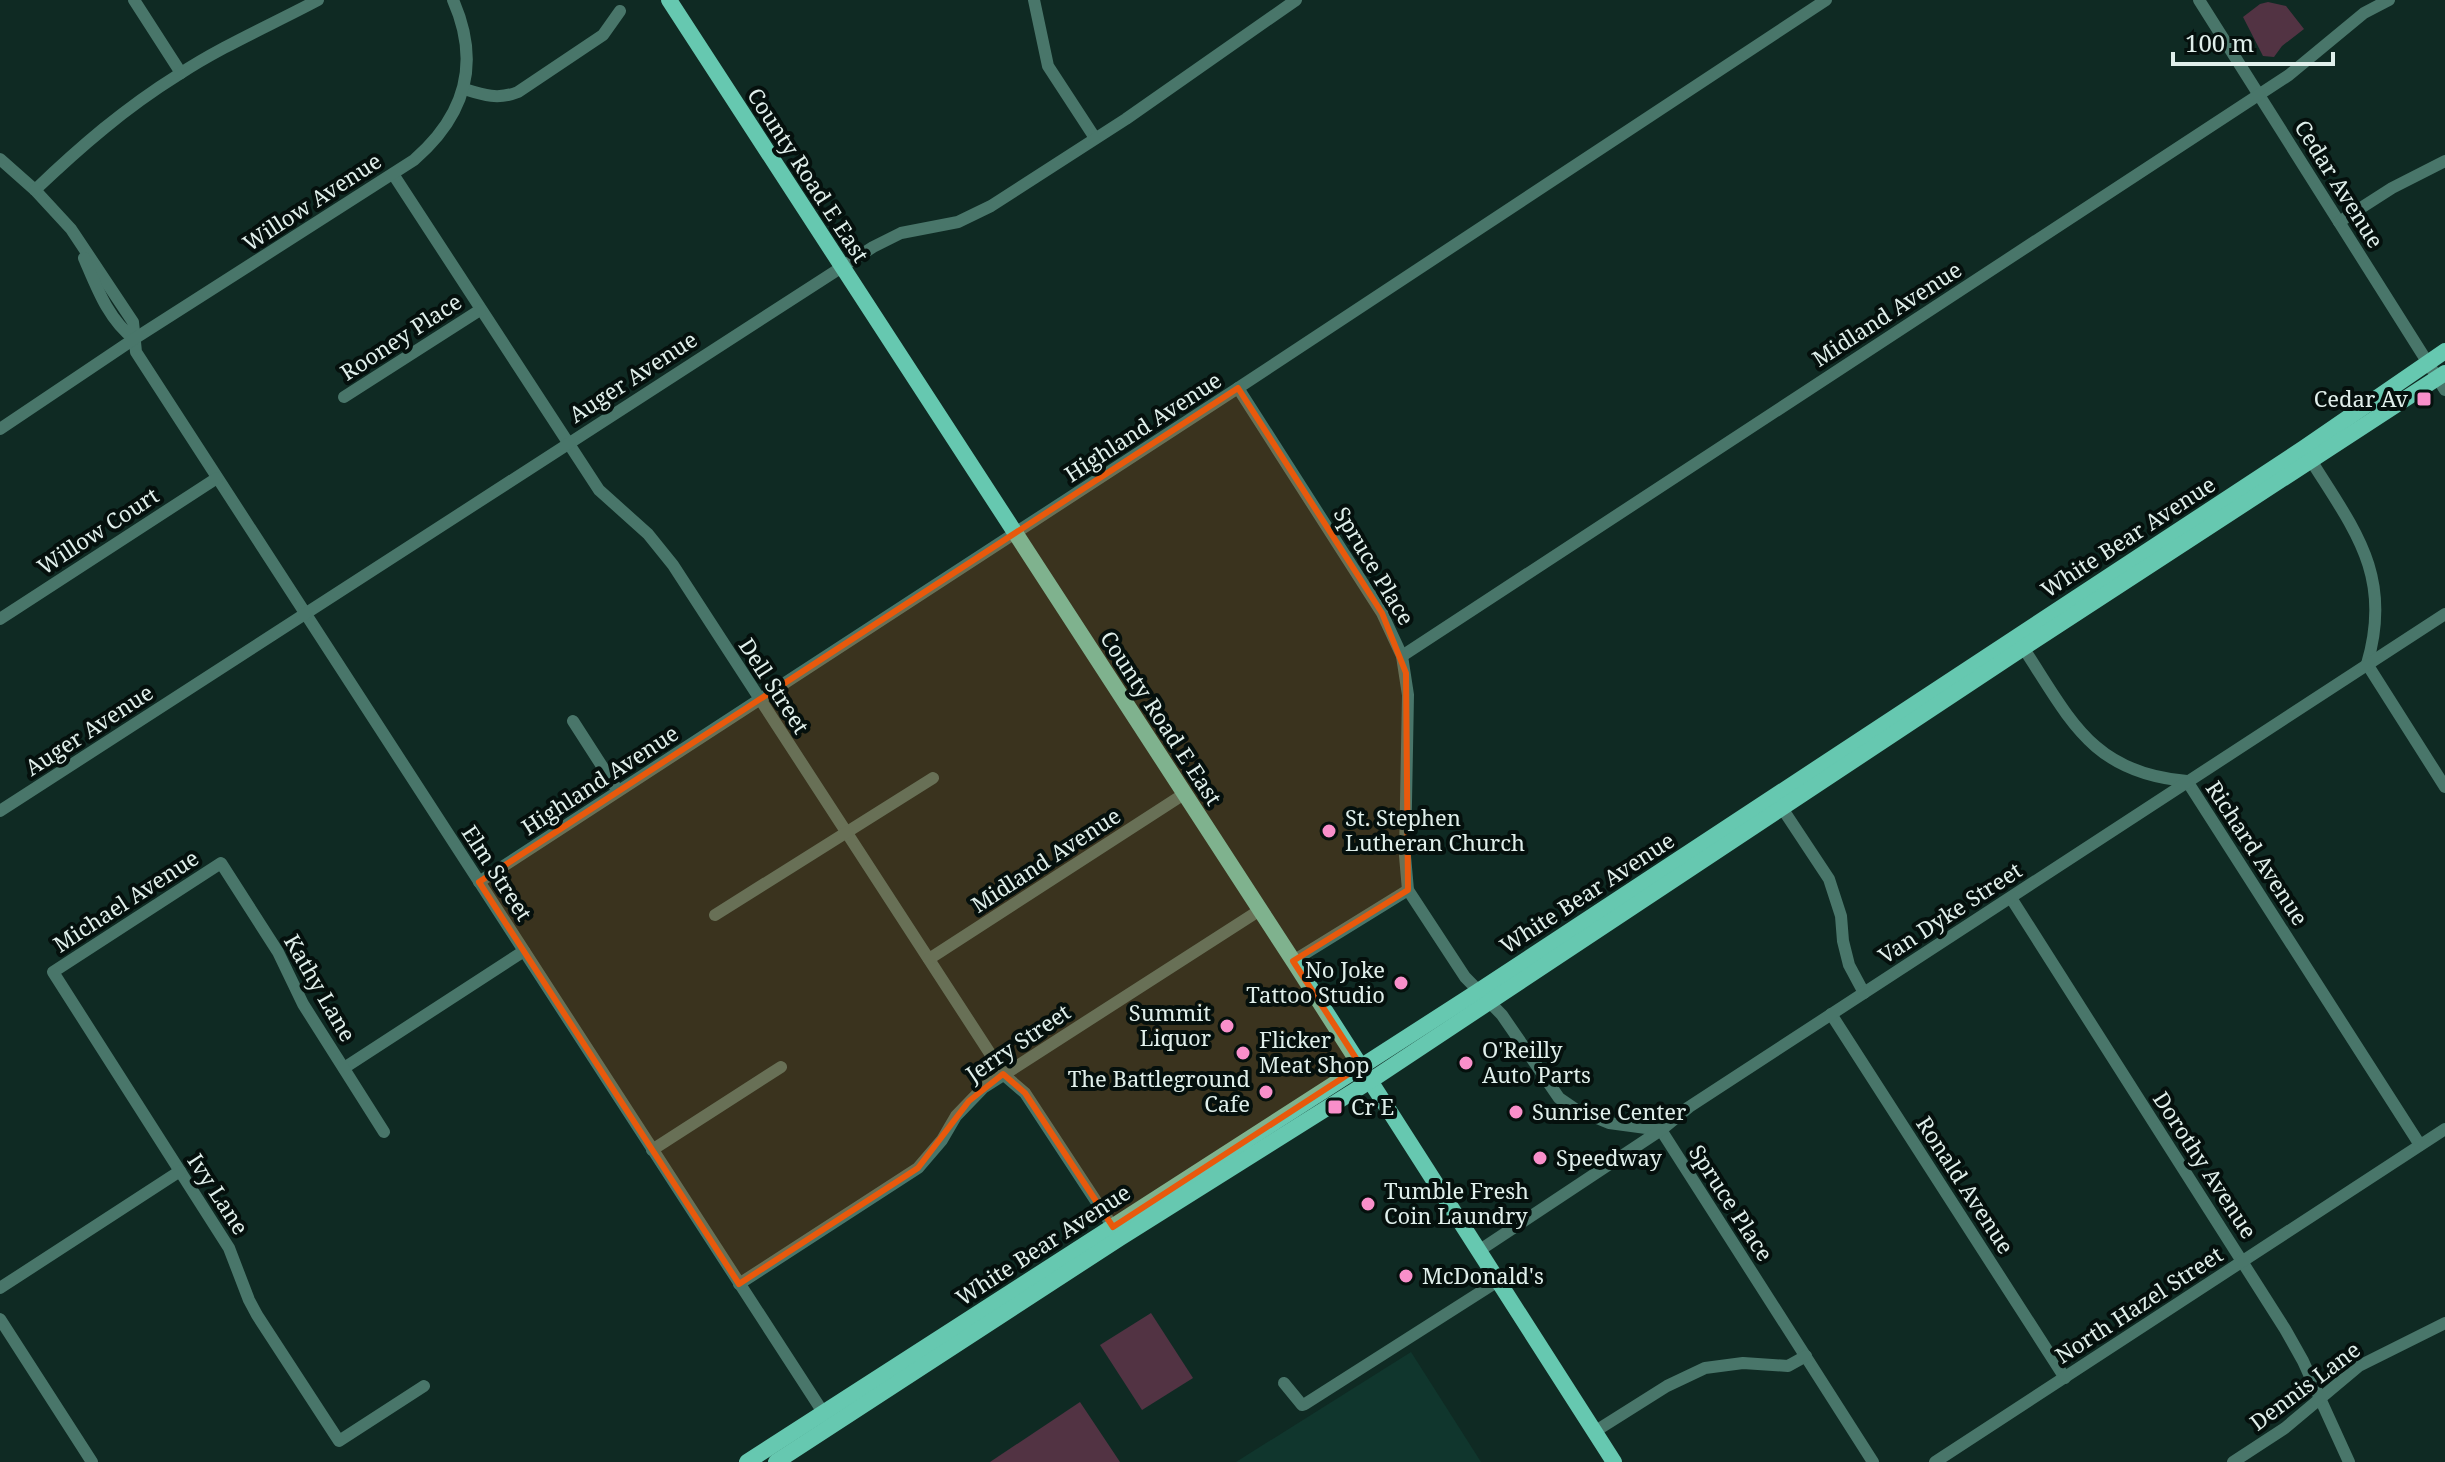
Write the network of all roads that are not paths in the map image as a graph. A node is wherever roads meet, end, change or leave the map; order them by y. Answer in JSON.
{"nodes":[{"id":1,"x":134,"y":0,"type":"edge"},
{"id":2,"x":318,"y":0,"type":"edge"},
{"id":3,"x":453,"y":0,"type":"edge"},
{"id":4,"x":669,"y":0,"type":"edge"},
{"id":5,"x":1034,"y":0,"type":"edge"},
{"id":6,"x":1296,"y":0,"type":"edge"},
{"id":7,"x":1826,"y":0,"type":"edge"},
{"id":8,"x":2199,"y":0,"type":"edge"},
{"id":9,"x":2389,"y":0,"type":"edge"},
{"id":10,"x":620,"y":11,"type":"dead end"},
{"id":11,"x":181,"y":73,"type":"junction"},
{"id":12,"x":464,"y":89,"type":"junction"},
{"id":13,"x":2258,"y":94,"type":"junction"},
{"id":14,"x":1095,"y":138,"type":"junction"},
{"id":15,"x":0,"y":159,"type":"edge"},
{"id":16,"x":2445,"y":161,"type":"edge"},
{"id":17,"x":393,"y":174,"type":"junction"},
{"id":18,"x":35,"y":190,"type":"junction"},
{"id":19,"x":2339,"y":222,"type":"junction"},
{"id":20,"x":842,"y":267,"type":"junction"},
{"id":21,"x":480,"y":310,"type":"junction"},
{"id":22,"x":134,"y":339,"type":"junction"},
{"id":23,"x":2445,"y":351,"type":"edge"},
{"id":24,"x":2428,"y":362,"type":"junction"},
{"id":25,"x":2443,"y":380,"type":"edge"},
{"id":26,"x":1238,"y":388,"type":"junction"},
{"id":27,"x":344,"y":397,"type":"dead end"},
{"id":28,"x":0,"y":429,"type":"edge"},
{"id":29,"x":567,"y":442,"type":"junction"},
{"id":30,"x":2307,"y":454,"type":"junction"},
{"id":31,"x":217,"y":478,"type":"junction"},
{"id":32,"x":1015,"y":534,"type":"junction"},
{"id":33,"x":305,"y":613,"type":"junction"},
{"id":34,"x":2445,"y":614,"type":"edge"},
{"id":35,"x":0,"y":619,"type":"edge"},
{"id":36,"x":2020,"y":643,"type":"junction"},
{"id":37,"x":1402,"y":656,"type":"junction"},
{"id":38,"x":2367,"y":664,"type":"junction"},
{"id":39,"x":759,"y":700,"type":"junction"},
{"id":40,"x":573,"y":721,"type":"dead end"},
{"id":41,"x":933,"y":778,"type":"dead end"},
{"id":42,"x":2187,"y":781,"type":"junction"},
{"id":43,"x":2445,"y":787,"type":"edge"},
{"id":44,"x":618,"y":791,"type":"junction"},
{"id":45,"x":1184,"y":794,"type":"junction"},
{"id":46,"x":1778,"y":802,"type":"junction"},
{"id":47,"x":0,"y":811,"type":"edge"},
{"id":48,"x":846,"y":831,"type":"junction"},
{"id":49,"x":221,"y":863,"type":"joint"},
{"id":50,"x":479,"y":882,"type":"junction"},
{"id":51,"x":1408,"y":890,"type":"junction"},
{"id":52,"x":2011,"y":898,"type":"junction"},
{"id":53,"x":1260,"y":910,"type":"junction"},
{"id":54,"x":715,"y":915,"type":"dead end"},
{"id":55,"x":524,"y":951,"type":"junction"},
{"id":56,"x":929,"y":959,"type":"junction"},
{"id":57,"x":1293,"y":961,"type":"junction"},
{"id":58,"x":53,"y":972,"type":"joint"},
{"id":59,"x":1864,"y":993,"type":"junction"},
{"id":60,"x":1483,"y":996,"type":"junction"},
{"id":61,"x":1831,"y":1014,"type":"junction"},
{"id":62,"x":781,"y":1067,"type":"dead end"},
{"id":63,"x":344,"y":1068,"type":"junction"},
{"id":64,"x":1365,"y":1074,"type":"junction"},
{"id":65,"x":1004,"y":1075,"type":"junction"},
{"id":66,"x":2445,"y":1129,"type":"edge"},
{"id":67,"x":1661,"y":1130,"type":"junction"},
{"id":68,"x":384,"y":1132,"type":"dead end"},
{"id":69,"x":2420,"y":1145,"type":"junction"},
{"id":70,"x":652,"y":1150,"type":"junction"},
{"id":71,"x":180,"y":1171,"type":"junction"},
{"id":72,"x":1113,"y":1227,"type":"junction"},
{"id":73,"x":1480,"y":1250,"type":"junction"},
{"id":74,"x":2243,"y":1261,"type":"junction"},
{"id":75,"x":1498,"y":1281,"type":"junction"},
{"id":76,"x":739,"y":1284,"type":"junction"},
{"id":77,"x":0,"y":1288,"type":"edge"},
{"id":78,"x":0,"y":1319,"type":"edge"},
{"id":79,"x":2445,"y":1323,"type":"edge"},
{"id":80,"x":1806,"y":1356,"type":"junction"},
{"id":81,"x":2065,"y":1378,"type":"junction"},
{"id":82,"x":1284,"y":1383,"type":"dead end"},
{"id":83,"x":424,"y":1386,"type":"dead end"},
{"id":84,"x":2321,"y":1398,"type":"junction"},
{"id":85,"x":828,"y":1419,"type":"junction"},
{"id":86,"x":1594,"y":1432,"type":"junction"},
{"id":87,"x":92,"y":1462,"type":"edge"},
{"id":88,"x":747,"y":1462,"type":"edge"},
{"id":89,"x":776,"y":1462,"type":"edge"},
{"id":90,"x":1614,"y":1462,"type":"edge"},
{"id":91,"x":1873,"y":1462,"type":"edge"},
{"id":92,"x":1935,"y":1462,"type":"edge"},
{"id":93,"x":2233,"y":1462,"type":"edge"},
{"id":94,"x":2349,"y":1462,"type":"edge"}],
"edges":[{"from":1,"to":11,"type":"street"},
{"from":2,"to":11,"type":"street"},
{"from":3,"to":12,"type":"street"},
{"from":4,"to":20,"type":"main road","name":"County Road E East"},
{"from":5,"to":14,"type":"street"},
{"from":6,"to":14,"type":"street","name":"Auger Avenue"},
{"from":7,"to":26,"type":"street","name":"Highland Avenue"},
{"from":8,"to":13,"type":"street","name":"Cedar Avenue"},
{"from":9,"to":13,"type":"street","name":"Midland Avenue"},
{"from":10,"to":12,"type":"street"},
{"from":11,"to":18,"type":"street"},
{"from":12,"to":17,"type":"street","name":"Willow Avenue"},
{"from":13,"to":19,"type":"street","name":"Cedar Avenue"},
{"from":13,"to":37,"type":"street","name":"Midland Avenue"},
{"from":14,"to":20,"type":"street","name":"Auger Avenue"},
{"from":15,"to":18,"type":"street","name":"Elm Street"},
{"from":16,"to":19,"type":"street"},
{"from":17,"to":21,"type":"street","name":"Dell Street"},
{"from":17,"to":22,"type":"street","name":"Willow Avenue"},
{"from":18,"to":22,"type":"street","name":"Elm Street"},
{"from":19,"to":24,"type":"street","name":"Cedar Avenue"},
{"from":20,"to":29,"type":"street","name":"Auger Avenue"},
{"from":20,"to":32,"type":"main road","name":"County Road E East"},
{"from":21,"to":27,"type":"street","name":"Rooney Place"},
{"from":21,"to":29,"type":"street","name":"Dell Street"},
{"from":22,"to":28,"type":"street","name":"Willow Avenue"},
{"from":22,"to":31,"type":"street","name":"Elm Street"},
{"from":23,"to":24,"type":"main road","name":"White Bear Avenue"},
{"from":24,"to":25,"type":"street","name":"Cedar Avenue"},
{"from":24,"to":30,"type":"main road","name":"White Bear Avenue"},
{"from":25,"to":30,"type":"main road","name":"White Bear Avenue"},
{"from":26,"to":32,"type":"street","name":"Highland Avenue"},
{"from":26,"to":37,"type":"street","name":"Spruce Place"},
{"from":29,"to":33,"type":"street","name":"Auger Avenue"},
{"from":29,"to":39,"type":"street","name":"Dell Street"},
{"from":30,"to":36,"type":"main road","name":"White Bear Avenue"},
{"from":30,"to":38,"type":"street"},
{"from":31,"to":33,"type":"street","name":"Elm Street"},
{"from":31,"to":35,"type":"street","name":"Willow Court"},
{"from":32,"to":39,"type":"street","name":"Highland Avenue"},
{"from":32,"to":45,"type":"main road","name":"County Road E East"},
{"from":33,"to":47,"type":"street","name":"Auger Avenue"},
{"from":33,"to":50,"type":"street","name":"Elm Street"},
{"from":34,"to":38,"type":"street","name":"Van Dyke Street"},
{"from":36,"to":42,"type":"street","name":"Richard Avenue"},
{"from":36,"to":46,"type":"main road","name":"White Bear Avenue"},
{"from":37,"to":51,"type":"street","name":"Spruce Place"},
{"from":38,"to":42,"type":"street","name":"Van Dyke Street"},
{"from":38,"to":43,"type":"street"},
{"from":39,"to":44,"type":"street","name":"Highland Avenue"},
{"from":39,"to":48,"type":"street","name":"Dell Street"},
{"from":40,"to":44,"type":"street"},
{"from":41,"to":48,"type":"street"},
{"from":42,"to":52,"type":"street","name":"Van Dyke Street"},
{"from":42,"to":69,"type":"street","name":"Richard Avenue"},
{"from":44,"to":50,"type":"street","name":"Highland Avenue"},
{"from":45,"to":53,"type":"main road","name":"County Road E East"},
{"from":45,"to":56,"type":"street","name":"Midland Avenue"},
{"from":46,"to":59,"type":"street"},
{"from":46,"to":60,"type":"main road","name":"White Bear Avenue"},
{"from":48,"to":54,"type":"street"},
{"from":48,"to":56,"type":"street","name":"Dell Street"},
{"from":49,"to":58,"type":"street","name":"Michael Avenue"},
{"from":49,"to":63,"type":"street","name":"Kathy Lane"},
{"from":50,"to":55,"type":"street","name":"Elm Street"},
{"from":51,"to":57,"type":"street"},
{"from":51,"to":60,"type":"street","name":"Spruce Place"},
{"from":52,"to":59,"type":"street","name":"Van Dyke Street"},
{"from":52,"to":74,"type":"street","name":"Dorothy Avenue"},
{"from":53,"to":57,"type":"main road","name":"County Road E East"},
{"from":53,"to":65,"type":"street","name":"Jerry Street"},
{"from":55,"to":63,"type":"street"},
{"from":55,"to":70,"type":"street","name":"Elm Street"},
{"from":56,"to":65,"type":"street","name":"Dell Street"},
{"from":57,"to":64,"type":"main road","name":"County Road E East"},
{"from":58,"to":71,"type":"street","name":"Ivy Lane"},
{"from":59,"to":61,"type":"street","name":"Van Dyke Street"},
{"from":60,"to":64,"type":"main road","name":"White Bear Avenue"},
{"from":60,"to":67,"type":"street","name":"Spruce Place"},
{"from":61,"to":67,"type":"street","name":"Van Dyke Street"},
{"from":61,"to":81,"type":"street","name":"Ronald Avenue"},
{"from":62,"to":70,"type":"street"},
{"from":63,"to":68,"type":"street","name":"Kathy Lane"},
{"from":64,"to":72,"type":"main road","name":"White Bear Avenue"},
{"from":64,"to":73,"type":"main road","name":"County Road E East"},
{"from":64,"to":85,"type":"main road","name":"White Bear Avenue"},
{"from":65,"to":72,"type":"street","name":"Dell Street"},
{"from":65,"to":76,"type":"street","name":"Jerry Street"},
{"from":66,"to":69,"type":"street","name":"North Hazel Street"},
{"from":67,"to":73,"type":"street","name":"Van Dyke Street"},
{"from":67,"to":80,"type":"street","name":"Spruce Place"},
{"from":69,"to":74,"type":"street","name":"North Hazel Street"},
{"from":70,"to":76,"type":"street","name":"Elm Street"},
{"from":71,"to":77,"type":"street"},
{"from":71,"to":83,"type":"street","name":"Ivy Lane"},
{"from":72,"to":85,"type":"main road","name":"White Bear Avenue"},
{"from":73,"to":75,"type":"main road","name":"County Road E East"},
{"from":74,"to":81,"type":"street","name":"North Hazel Street"},
{"from":74,"to":84,"type":"street","name":"Dorothy Avenue"},
{"from":75,"to":82,"type":"street"},
{"from":75,"to":86,"type":"main road","name":"County Road E East"},
{"from":76,"to":85,"type":"street","name":"Elm Street"},
{"from":78,"to":87,"type":"street"},
{"from":79,"to":84,"type":"street","name":"Dennis Lane"},
{"from":80,"to":86,"type":"street"},
{"from":80,"to":91,"type":"street","name":"Spruce Place"},
{"from":81,"to":92,"type":"street","name":"North Hazel Street"},
{"from":84,"to":93,"type":"street","name":"Dennis Lane"},
{"from":84,"to":94,"type":"street","name":"Dorothy Avenue"},
{"from":85,"to":88,"type":"main road","name":"White Bear Avenue"},
{"from":85,"to":89,"type":"main road","name":"White Bear Avenue"},
{"from":86,"to":90,"type":"main road","name":"County Road E East"}]}
